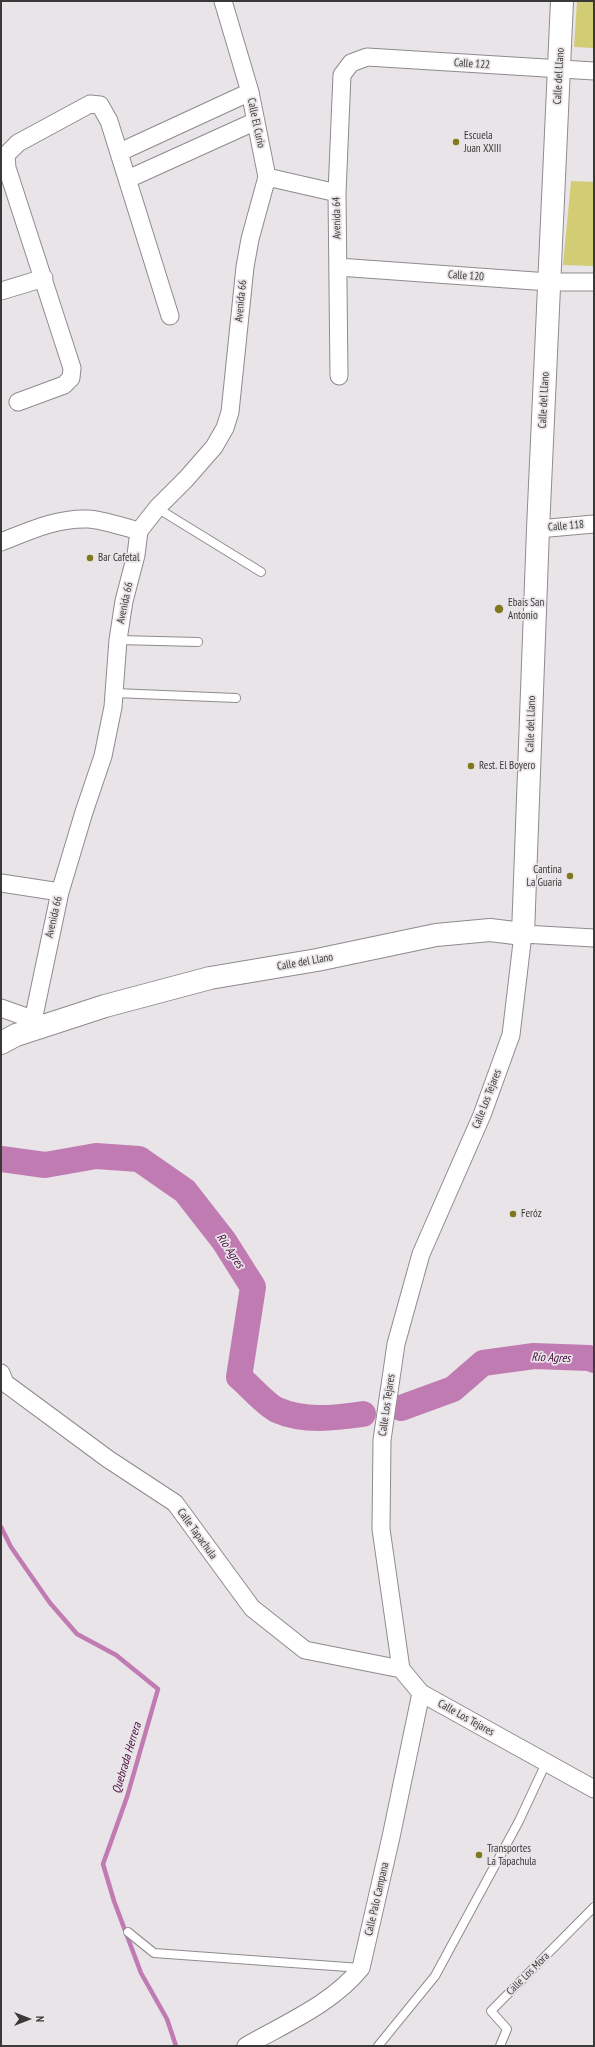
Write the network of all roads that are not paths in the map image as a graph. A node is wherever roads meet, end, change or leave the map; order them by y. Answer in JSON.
{"nodes":[{"id":1,"x":223,"y":1,"type":"edge"},
{"id":2,"x":562,"y":1,"type":"edge"},
{"id":3,"x":350,"y":63,"type":"joint"},
{"id":4,"x":559,"y":69,"type":"junction"},
{"id":5,"x":594,"y":71,"type":"edge"},
{"id":6,"x":250,"y":92,"type":"junction"},
{"id":7,"x":256,"y":121,"type":"junction"},
{"id":8,"x":120,"y":152,"type":"junction"},
{"id":9,"x":268,"y":177,"type":"junction"},
{"id":10,"x":128,"y":179,"type":"junction"},
{"id":11,"x":337,"y":193,"type":"junction"},
{"id":12,"x":338,"y":267,"type":"junction"},
{"id":13,"x":44,"y":278,"type":"junction"},
{"id":14,"x":550,"y":282,"type":"junction"},
{"id":15,"x":594,"y":282,"type":"edge"},
{"id":16,"x":1,"y":291,"type":"edge"},
{"id":17,"x":170,"y":316,"type":"dead end"},
{"id":18,"x":339,"y":376,"type":"dead end"},
{"id":19,"x":18,"y":402,"type":"dead end"},
{"id":20,"x":157,"y":508,"type":"junction"},
{"id":21,"x":594,"y":524,"type":"edge"},
{"id":22,"x":538,"y":529,"type":"junction"},
{"id":23,"x":139,"y":531,"type":"junction"},
{"id":24,"x":1,"y":542,"type":"edge"},
{"id":25,"x":261,"y":572,"type":"dead end"},
{"id":26,"x":118,"y":640,"type":"junction"},
{"id":27,"x":198,"y":642,"type":"dead end"},
{"id":28,"x":115,"y":693,"type":"junction"},
{"id":29,"x":236,"y":698,"type":"dead end"},
{"id":30,"x":1,"y":883,"type":"edge"},
{"id":31,"x":60,"y":892,"type":"junction"},
{"id":32,"x":524,"y":934,"type":"junction"},
{"id":33,"x":594,"y":938,"type":"edge"},
{"id":34,"x":1,"y":1008,"type":"edge"},
{"id":35,"x":31,"y":1024,"type":"junction"},
{"id":36,"x":1,"y":1043,"type":"edge"},
{"id":37,"x":2,"y":1383,"type":"edge"},
{"id":38,"x":401,"y":1669,"type":"junction"},
{"id":39,"x":420,"y":1693,"type":"junction"},
{"id":40,"x":546,"y":1764,"type":"junction"},
{"id":41,"x":594,"y":1790,"type":"edge"},
{"id":42,"x":594,"y":1907,"type":"edge"},
{"id":43,"x":128,"y":1932,"type":"dead end"},
{"id":44,"x":361,"y":1968,"type":"junction"},
{"id":45,"x":246,"y":2046,"type":"edge"},
{"id":46,"x":378,"y":2046,"type":"edge"},
{"id":47,"x":500,"y":2046,"type":"edge"}],
"edges":[{"from":1,"to":6,"type":"street","name":"Calle El Curio"},
{"from":2,"to":4,"type":"main road","name":"Calle del Llano"},
{"from":3,"to":4,"type":"street","name":"Calle 122"},
{"from":3,"to":11,"type":"street","name":"Avenida 64"},
{"from":4,"to":5,"type":"street","name":"Calle 122"},
{"from":4,"to":14,"type":"main road","name":"Calle del Llano"},
{"from":6,"to":7,"type":"street","name":"Calle El Curio"},
{"from":6,"to":8,"type":"street"},
{"from":7,"to":9,"type":"street","name":"Calle El Curio"},
{"from":7,"to":10,"type":"street"},
{"from":8,"to":10,"type":"street"},
{"from":8,"to":13,"type":"street"},
{"from":9,"to":11,"type":"street"},
{"from":9,"to":20,"type":"street","name":"Avenida 66"},
{"from":10,"to":17,"type":"street"},
{"from":11,"to":12,"type":"street","name":"Avenida 64"},
{"from":12,"to":14,"type":"street","name":"Calle 120"},
{"from":12,"to":18,"type":"street","name":"Avenida 64"},
{"from":13,"to":16,"type":"street"},
{"from":13,"to":19,"type":"street"},
{"from":14,"to":15,"type":"street","name":"Calle 120"},
{"from":14,"to":22,"type":"main road","name":"Calle del Llano"},
{"from":20,"to":23,"type":"street","name":"Avenida 66"},
{"from":20,"to":25,"type":"lane"},
{"from":21,"to":22,"type":"street","name":"Calle 118"},
{"from":22,"to":32,"type":"main road","name":"Calle del Llano"},
{"from":23,"to":24,"type":"street"},
{"from":23,"to":26,"type":"street","name":"Avenida 66"},
{"from":26,"to":27,"type":"lane"},
{"from":26,"to":28,"type":"street","name":"Avenida 66"},
{"from":28,"to":29,"type":"lane"},
{"from":28,"to":31,"type":"street","name":"Avenida 66"},
{"from":30,"to":31,"type":"street"},
{"from":31,"to":35,"type":"street","name":"Avenida 66"},
{"from":32,"to":33,"type":"street"},
{"from":32,"to":35,"type":"main road","name":"Calle del Llano"},
{"from":32,"to":38,"type":"street","name":"Calle Los Tejares"},
{"from":34,"to":35,"type":"street"},
{"from":35,"to":36,"type":"main road","name":"Calle del Llano"},
{"from":37,"to":38,"type":"street","name":"Calle Tapachula"},
{"from":38,"to":39,"type":"street","name":"Calle Los Tejares"},
{"from":39,"to":40,"type":"street","name":"Calle Los Tejares"},
{"from":39,"to":44,"type":"street","name":"Calle Palo Campana"},
{"from":40,"to":41,"type":"street","name":"Calle Los Tejares"},
{"from":40,"to":46,"type":"lane"},
{"from":42,"to":47,"type":"lane","name":"Calle Los Mora"},
{"from":43,"to":44,"type":"lane"},
{"from":44,"to":45,"type":"street","name":"Calle Palo Campana"}]}
